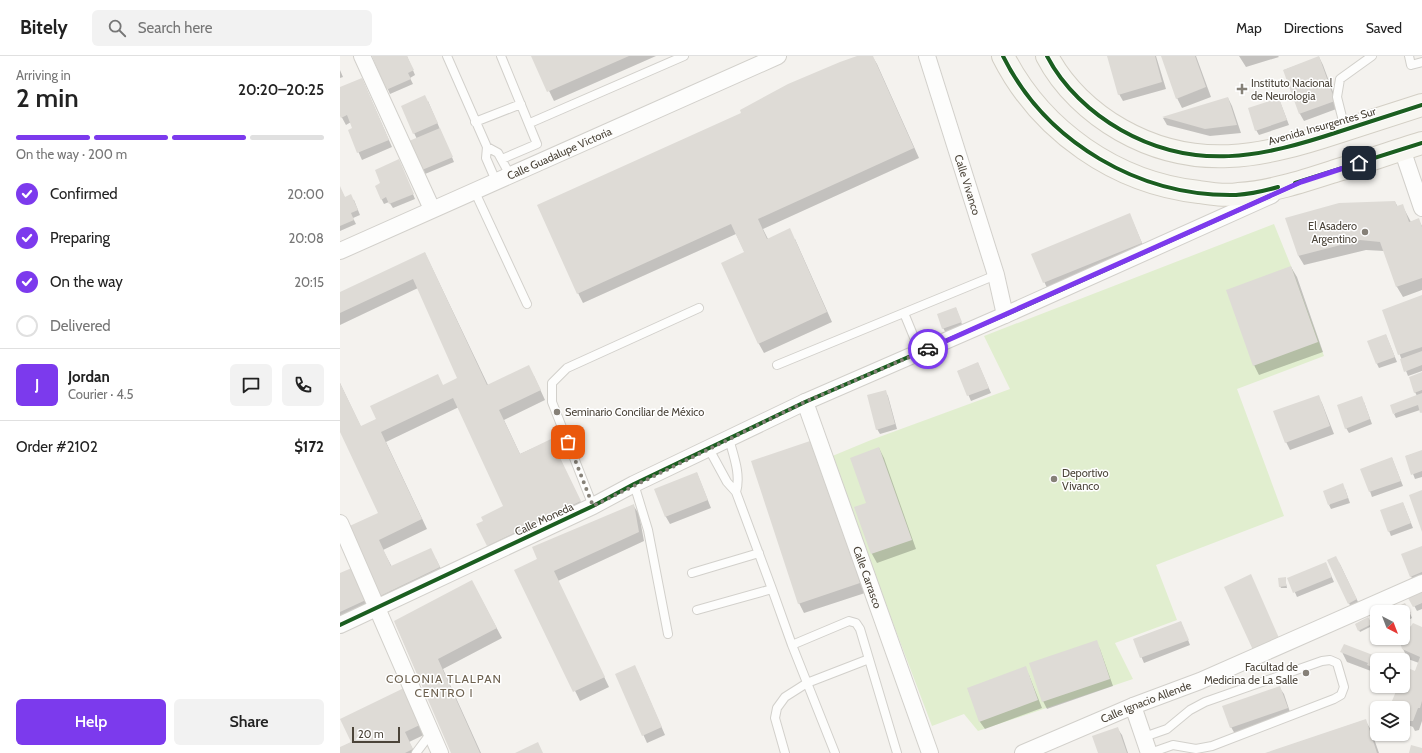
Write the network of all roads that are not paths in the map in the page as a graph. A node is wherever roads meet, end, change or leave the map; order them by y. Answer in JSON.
{"nodes":[{"id":1,"x":362,"y":56,"type":"edge"},
{"id":2,"x":447,"y":56,"type":"edge"},
{"id":3,"x":501,"y":56,"type":"edge"},
{"id":4,"x":684,"y":56,"type":"edge"},
{"id":5,"x":927,"y":56,"type":"edge"},
{"id":6,"x":1004,"y":56,"type":"edge"},
{"id":7,"x":1047,"y":56,"type":"edge"},
{"id":8,"x":1372,"y":56,"type":"edge"},
{"id":9,"x":1409,"y":56,"type":"edge"},
{"id":10,"x":768,"y":57,"type":"edge"},
{"id":11,"x":1422,"y":62,"type":"edge"},
{"id":12,"x":521,"y":104,"type":"junction"},
{"id":13,"x":1422,"y":105,"type":"edge"},
{"id":14,"x":475,"y":122,"type":"junction"},
{"id":15,"x":530,"y":123,"type":"junction"},
{"id":16,"x":1345,"y":130,"type":"junction"},
{"id":17,"x":1412,"y":146,"type":"edge"},
{"id":18,"x":486,"y":148,"type":"junction"},
{"id":19,"x":502,"y":159,"type":"junction"},
{"id":20,"x":503,"y":178,"type":"junction"},
{"id":21,"x":1301,"y":182,"type":"junction"},
{"id":22,"x":474,"y":190,"type":"junction"},
{"id":23,"x":1422,"y":208,"type":"edge"},
{"id":24,"x":432,"y":209,"type":"junction"},
{"id":25,"x":340,"y":251,"type":"edge"},
{"id":26,"x":996,"y":275,"type":"junction"},
{"id":27,"x":527,"y":304,"type":"dead end"},
{"id":28,"x":699,"y":308,"type":"dead end"},
{"id":29,"x":904,"y":313,"type":"junction"},
{"id":30,"x":1005,"y":315,"type":"junction"},
{"id":31,"x":920,"y":352,"type":"junction"},
{"id":32,"x":777,"y":364,"type":"dead end"},
{"id":33,"x":805,"y":402,"type":"junction"},
{"id":34,"x":729,"y":440,"type":"junction"},
{"id":35,"x":709,"y":448,"type":"junction"},
{"id":36,"x":634,"y":484,"type":"junction"},
{"id":37,"x":736,"y":492,"type":"junction"},
{"id":38,"x":593,"y":506,"type":"junction"},
{"id":39,"x":340,"y":523,"type":"edge"},
{"id":40,"x":759,"y":553,"type":"junction"},
{"id":41,"x":692,"y":573,"type":"dead end"},
{"id":42,"x":1422,"y":583,"type":"edge"},
{"id":43,"x":772,"y":588,"type":"junction"},
{"id":44,"x":377,"y":608,"type":"junction"},
{"id":45,"x":697,"y":610,"type":"dead end"},
{"id":46,"x":340,"y":625,"type":"edge"},
{"id":47,"x":668,"y":634,"type":"dead end"},
{"id":48,"x":792,"y":645,"type":"junction"},
{"id":49,"x":869,"y":659,"type":"junction"},
{"id":50,"x":807,"y":683,"type":"junction"},
{"id":51,"x":1133,"y":706,"type":"junction"},
{"id":52,"x":431,"y":733,"type":"junction"},
{"id":53,"x":1144,"y":737,"type":"junction"},
{"id":54,"x":416,"y":753,"type":"edge"},
{"id":55,"x":440,"y":753,"type":"edge"},
{"id":56,"x":785,"y":753,"type":"edge"},
{"id":57,"x":835,"y":753,"type":"edge"},
{"id":58,"x":897,"y":753,"type":"edge"},
{"id":59,"x":930,"y":753,"type":"edge"},
{"id":60,"x":1023,"y":753,"type":"edge"},
{"id":61,"x":1150,"y":753,"type":"edge"}],
"edges":[{"from":1,"to":24,"type":"street"},
{"from":2,"to":14,"type":"lane"},
{"from":3,"to":12,"type":"lane"},
{"from":4,"to":15,"type":"lane"},
{"from":5,"to":26,"type":"street","name":"Calle Vivanco"},
{"from":6,"to":21,"type":"main road"},
{"from":7,"to":16,"type":"main road","name":"Avenida Insurgentes Sur"},
{"from":8,"to":16,"type":"lane"},
{"from":9,"to":11,"type":"lane"},
{"from":10,"to":20,"type":"street","name":"Calle Guadalupe Victoria"},
{"from":12,"to":14,"type":"lane"},
{"from":12,"to":15,"type":"lane"},
{"from":13,"to":16,"type":"main road","name":"Avenida Insurgentes Sur"},
{"from":14,"to":18,"type":"lane"},
{"from":15,"to":19,"type":"lane"},
{"from":17,"to":21,"type":"main road"},
{"from":17,"to":23,"type":"street"},
{"from":18,"to":19,"type":"lane"},
{"from":18,"to":20,"type":"lane"},
{"from":19,"to":20,"type":"lane"},
{"from":20,"to":22,"type":"street","name":"Calle Guadalupe Victoria"},
{"from":21,"to":30,"type":"street","name":"Calle Moneda"},
{"from":22,"to":24,"type":"street","name":"Calle Guadalupe Victoria"},
{"from":22,"to":27,"type":"lane"},
{"from":24,"to":25,"type":"street","name":"Calle Guadalupe Victoria"},
{"from":26,"to":29,"type":"lane"},
{"from":26,"to":30,"type":"street","name":"Calle Vivanco"},
{"from":28,"to":38,"type":"lane"},
{"from":29,"to":31,"type":"lane"},
{"from":29,"to":32,"type":"lane"},
{"from":30,"to":31,"type":"street","name":"Calle Moneda"},
{"from":31,"to":33,"type":"street","name":"Calle Moneda"},
{"from":33,"to":34,"type":"street","name":"Calle Moneda"},
{"from":33,"to":59,"type":"street","name":"Calle Carrasco"},
{"from":34,"to":35,"type":"street","name":"Calle Moneda"},
{"from":34,"to":37,"type":"lane"},
{"from":35,"to":36,"type":"street","name":"Calle Moneda"},
{"from":35,"to":37,"type":"lane"},
{"from":36,"to":38,"type":"street","name":"Calle Moneda"},
{"from":36,"to":47,"type":"lane"},
{"from":37,"to":40,"type":"lane"},
{"from":38,"to":44,"type":"street","name":"Calle Moneda"},
{"from":39,"to":44,"type":"street"},
{"from":40,"to":41,"type":"lane"},
{"from":40,"to":43,"type":"lane"},
{"from":42,"to":51,"type":"street","name":"Calle Ignacio Allende"},
{"from":43,"to":45,"type":"lane"},
{"from":43,"to":48,"type":"lane"},
{"from":44,"to":46,"type":"street","name":"Calle Moneda"},
{"from":44,"to":52,"type":"street"},
{"from":48,"to":49,"type":"lane"},
{"from":48,"to":50,"type":"lane"},
{"from":49,"to":50,"type":"lane"},
{"from":49,"to":58,"type":"lane"},
{"from":50,"to":56,"type":"lane"},
{"from":50,"to":57,"type":"lane"},
{"from":51,"to":53,"type":"street"},
{"from":51,"to":60,"type":"street","name":"Calle Ignacio Allende"},
{"from":52,"to":54,"type":"lane"},
{"from":52,"to":55,"type":"street"},
{"from":53,"to":61,"type":"street"},
{"from":53,"to":61,"type":"lane"}]}
